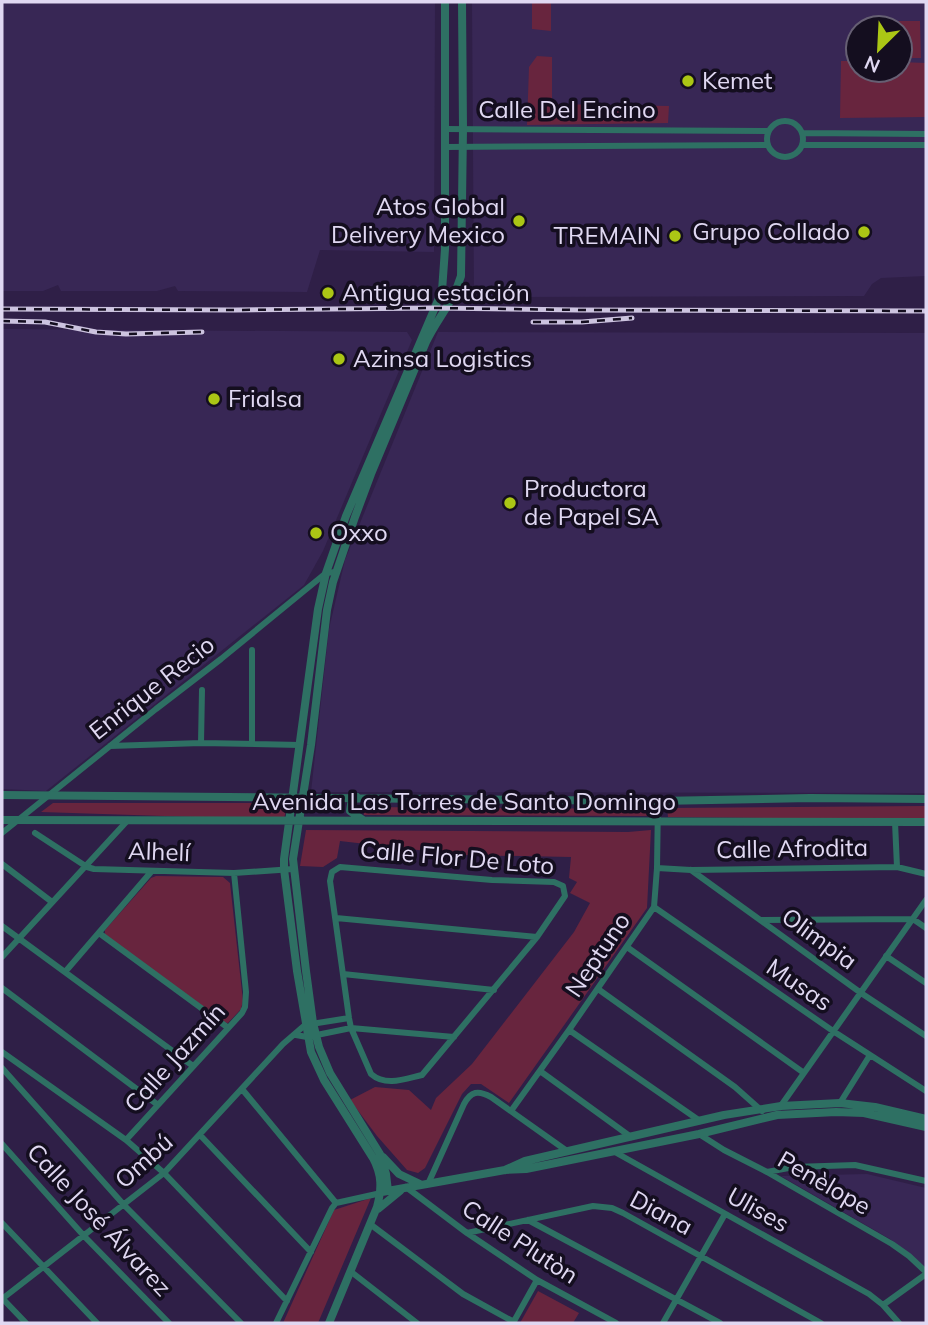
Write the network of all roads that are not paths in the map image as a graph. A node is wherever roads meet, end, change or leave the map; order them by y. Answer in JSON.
{"nodes":[{"id":1,"x":445,"y":2,"type":"edge"},
{"id":2,"x":462,"y":2,"type":"edge"},
{"id":3,"x":445,"y":129,"type":"junction"},
{"id":4,"x":463,"y":129,"type":"junction"},
{"id":5,"x":689,"y":131,"type":"junction"},
{"id":6,"x":768,"y":131,"type":"junction"},
{"id":7,"x":803,"y":133,"type":"junction"},
{"id":8,"x":926,"y":134,"type":"edge"},
{"id":9,"x":688,"y":145,"type":"junction"},
{"id":10,"x":767,"y":145,"type":"junction"},
{"id":11,"x":803,"y":145,"type":"junction"},
{"id":12,"x":926,"y":145,"type":"edge"},
{"id":13,"x":445,"y":147,"type":"junction"},
{"id":14,"x":463,"y":147,"type":"junction"},
{"id":15,"x":445,"y":249,"type":"junction"},
{"id":16,"x":462,"y":249,"type":"junction"},
{"id":17,"x":330,"y":573,"type":"junction"},
{"id":18,"x":252,"y":650,"type":"dead end"},
{"id":19,"x":202,"y":690,"type":"dead end"},
{"id":20,"x":201,"y":743,"type":"junction"},
{"id":21,"x":252,"y":743,"type":"junction"},
{"id":22,"x":300,"y":745,"type":"junction"},
{"id":23,"x":109,"y":746,"type":"junction"},
{"id":24,"x":2,"y":795,"type":"edge"},
{"id":25,"x":48,"y":796,"type":"junction"},
{"id":26,"x":293,"y":797,"type":"junction"},
{"id":27,"x":303,"y":797,"type":"junction"},
{"id":28,"x":357,"y":797,"type":"junction"},
{"id":29,"x":926,"y":799,"type":"edge"},
{"id":30,"x":658,"y":801,"type":"junction"},
{"id":31,"x":2,"y":820,"type":"edge"},
{"id":32,"x":17,"y":820,"type":"junction"},
{"id":33,"x":128,"y":820,"type":"junction"},
{"id":34,"x":363,"y":820,"type":"junction"},
{"id":35,"x":289,"y":821,"type":"junction"},
{"id":36,"x":299,"y":821,"type":"junction"},
{"id":37,"x":658,"y":822,"type":"junction"},
{"id":38,"x":895,"y":822,"type":"junction"},
{"id":39,"x":926,"y":822,"type":"edge"},
{"id":40,"x":35,"y":832,"type":"dead end"},
{"id":41,"x":2,"y":833,"type":"edge"},
{"id":42,"x":2,"y":864,"type":"edge"},
{"id":43,"x":87,"y":867,"type":"junction"},
{"id":44,"x":897,"y":867,"type":"junction"},
{"id":45,"x":657,"y":868,"type":"junction"},
{"id":46,"x":289,"y":869,"type":"junction"},
{"id":47,"x":691,"y":870,"type":"junction"},
{"id":48,"x":151,"y":872,"type":"junction"},
{"id":49,"x":234,"y":873,"type":"junction"},
{"id":50,"x":926,"y":874,"type":"edge"},
{"id":51,"x":926,"y":900,"type":"edge"},
{"id":52,"x":52,"y":902,"type":"junction"},
{"id":53,"x":654,"y":907,"type":"junction"},
{"id":54,"x":335,"y":918,"type":"junction"},
{"id":55,"x":913,"y":919,"type":"junction"},
{"id":56,"x":761,"y":920,"type":"junction"},
{"id":57,"x":2,"y":926,"type":"edge"},
{"id":58,"x":926,"y":928,"type":"edge"},
{"id":59,"x":99,"y":933,"type":"junction"},
{"id":60,"x":537,"y":937,"type":"junction"},
{"id":61,"x":19,"y":938,"type":"junction"},
{"id":62,"x":627,"y":947,"type":"junction"},
{"id":63,"x":886,"y":956,"type":"junction"},
{"id":64,"x":2,"y":957,"type":"edge"},
{"id":65,"x":65,"y":972,"type":"junction"},
{"id":66,"x":343,"y":974,"type":"junction"},
{"id":67,"x":926,"y":983,"type":"edge"},
{"id":68,"x":2,"y":988,"type":"edge"},
{"id":69,"x":494,"y":989,"type":"junction"},
{"id":70,"x":598,"y":989,"type":"junction"},
{"id":71,"x":861,"y":993,"type":"junction"},
{"id":72,"x":349,"y":1018,"type":"junction"},
{"id":73,"x":309,"y":1024,"type":"junction"},
{"id":74,"x":227,"y":1027,"type":"junction"},
{"id":75,"x":351,"y":1028,"type":"junction"},
{"id":76,"x":569,"y":1030,"type":"junction"},
{"id":77,"x":833,"y":1031,"type":"junction"},
{"id":78,"x":296,"y":1035,"type":"junction"},
{"id":79,"x":312,"y":1036,"type":"junction"},
{"id":80,"x":926,"y":1036,"type":"edge"},
{"id":81,"x":454,"y":1037,"type":"junction"},
{"id":82,"x":2,"y":1052,"type":"edge"},
{"id":83,"x":870,"y":1055,"type":"junction"},
{"id":84,"x":193,"y":1066,"type":"junction"},
{"id":85,"x":2,"y":1068,"type":"edge"},
{"id":86,"x":540,"y":1071,"type":"junction"},
{"id":87,"x":804,"y":1073,"type":"junction"},
{"id":88,"x":242,"y":1089,"type":"junction"},
{"id":89,"x":926,"y":1091,"type":"edge"},
{"id":90,"x":840,"y":1103,"type":"junction"},
{"id":91,"x":158,"y":1105,"type":"junction"},
{"id":92,"x":781,"y":1106,"type":"junction"},
{"id":93,"x":761,"y":1109,"type":"junction"},
{"id":94,"x":510,"y":1111,"type":"junction"},
{"id":95,"x":773,"y":1116,"type":"junction"},
{"id":96,"x":926,"y":1118,"type":"edge"},
{"id":97,"x":700,"y":1121,"type":"junction"},
{"id":98,"x":926,"y":1127,"type":"edge"},
{"id":99,"x":699,"y":1134,"type":"junction"},
{"id":100,"x":200,"y":1135,"type":"junction"},
{"id":101,"x":631,"y":1137,"type":"junction"},
{"id":102,"x":126,"y":1140,"type":"junction"},
{"id":103,"x":2,"y":1144,"type":"edge"},
{"id":104,"x":568,"y":1152,"type":"junction"},
{"id":105,"x":613,"y":1152,"type":"junction"},
{"id":106,"x":380,"y":1154,"type":"junction"},
{"id":107,"x":505,"y":1170,"type":"junction"},
{"id":108,"x":767,"y":1172,"type":"junction"},
{"id":109,"x":164,"y":1173,"type":"junction"},
{"id":110,"x":926,"y":1181,"type":"edge"},
{"id":111,"x":425,"y":1184,"type":"junction"},
{"id":112,"x":385,"y":1188,"type":"junction"},
{"id":113,"x":405,"y":1188,"type":"junction"},
{"id":114,"x":336,"y":1203,"type":"junction"},
{"id":115,"x":124,"y":1205,"type":"junction"},
{"id":116,"x":376,"y":1209,"type":"junction"},
{"id":117,"x":725,"y":1214,"type":"junction"},
{"id":118,"x":528,"y":1220,"type":"junction"},
{"id":119,"x":2,"y":1223,"type":"edge"},
{"id":120,"x":370,"y":1224,"type":"junction"},
{"id":121,"x":467,"y":1233,"type":"junction"},
{"id":122,"x":84,"y":1236,"type":"junction"},
{"id":123,"x":311,"y":1252,"type":"junction"},
{"id":124,"x":701,"y":1255,"type":"junction"},
{"id":125,"x":44,"y":1268,"type":"junction"},
{"id":126,"x":350,"y":1271,"type":"junction"},
{"id":127,"x":926,"y":1273,"type":"edge"},
{"id":128,"x":537,"y":1280,"type":"junction"},
{"id":129,"x":2,"y":1299,"type":"edge"},
{"id":130,"x":676,"y":1299,"type":"junction"},
{"id":131,"x":287,"y":1301,"type":"junction"},
{"id":132,"x":883,"y":1305,"type":"junction"},
{"id":133,"x":331,"y":1322,"type":"edge"},
{"id":134,"x":26,"y":1323,"type":"edge"},
{"id":135,"x":97,"y":1323,"type":"edge"},
{"id":136,"x":169,"y":1323,"type":"edge"},
{"id":137,"x":241,"y":1323,"type":"edge"},
{"id":138,"x":276,"y":1323,"type":"edge"},
{"id":139,"x":417,"y":1323,"type":"edge"},
{"id":140,"x":514,"y":1323,"type":"edge"},
{"id":141,"x":616,"y":1323,"type":"edge"},
{"id":142,"x":663,"y":1323,"type":"edge"},
{"id":143,"x":720,"y":1323,"type":"edge"},
{"id":144,"x":821,"y":1323,"type":"edge"},
{"id":145,"x":900,"y":1323,"type":"edge"}],
"edges":[{"from":1,"to":3,"type":"street"},
{"from":2,"to":4,"type":"street"},
{"from":3,"to":4,"type":"street","name":"Calle Del Encino"},
{"from":3,"to":13,"type":"street"},
{"from":4,"to":5,"type":"street","name":"Calle Del Encino"},
{"from":4,"to":14,"type":"street"},
{"from":5,"to":6,"type":"street","name":"Calle Del Encino"},
{"from":5,"to":9,"type":"street","name":"Calle Del Encino"},
{"from":6,"to":7,"type":"street"},
{"from":6,"to":10,"type":"street"},
{"from":7,"to":8,"type":"street"},
{"from":7,"to":11,"type":"street"},
{"from":9,"to":10,"type":"street","name":"Calle Del Encino"},
{"from":9,"to":14,"type":"street","name":"Calle Del Encino"},
{"from":10,"to":11,"type":"street"},
{"from":11,"to":12,"type":"street"},
{"from":13,"to":14,"type":"street","name":"Calle Del Encino"},
{"from":13,"to":15,"type":"street"},
{"from":14,"to":16,"type":"street"},
{"from":15,"to":16,"type":"street"},
{"from":15,"to":17,"type":"street"},
{"from":16,"to":17,"type":"street"},
{"from":17,"to":22,"type":"street"},
{"from":17,"to":23,"type":"street","name":"Enrique Recio"},
{"from":17,"to":27,"type":"street"},
{"from":18,"to":21,"type":"street"},
{"from":19,"to":20,"type":"street"},
{"from":20,"to":21,"type":"street"},
{"from":20,"to":23,"type":"street"},
{"from":21,"to":22,"type":"street"},
{"from":22,"to":26,"type":"street"},
{"from":23,"to":25,"type":"street","name":"Enrique Recio"},
{"from":24,"to":25,"type":"street","name":"Avenida Las Torres de Santo Domingo"},
{"from":25,"to":26,"type":"street","name":"Avenida Las Torres de Santo Domingo"},
{"from":25,"to":32,"type":"street","name":"Enrique Recio"},
{"from":26,"to":27,"type":"street","name":"Avenida Las Torres de Santo Domingo"},
{"from":26,"to":35,"type":"street"},
{"from":27,"to":28,"type":"street","name":"Avenida Las Torres de Santo Domingo"},
{"from":27,"to":36,"type":"street"},
{"from":28,"to":30,"type":"street","name":"Avenida Las Torres de Santo Domingo"},
{"from":28,"to":34,"type":"street"},
{"from":29,"to":30,"type":"street","name":"Avenida Las Torres de Santo Domingo"},
{"from":30,"to":37,"type":"street","name":"Neptuno"},
{"from":31,"to":32,"type":"street","name":"Avenida Las Torres de Santo Domingo"},
{"from":32,"to":33,"type":"street","name":"Avenida Las Torres de Santo Domingo"},
{"from":32,"to":41,"type":"street","name":"Enrique Recio"},
{"from":33,"to":35,"type":"street","name":"Avenida Las Torres de Santo Domingo"},
{"from":33,"to":43,"type":"street"},
{"from":34,"to":36,"type":"street","name":"Avenida Las Torres de Santo Domingo"},
{"from":34,"to":37,"type":"street","name":"Avenida Las Torres de Santo Domingo"},
{"from":35,"to":36,"type":"street","name":"Avenida Las Torres de Santo Domingo"},
{"from":35,"to":46,"type":"street"},
{"from":36,"to":46,"type":"street"},
{"from":37,"to":38,"type":"street","name":"Avenida Las Torres de Santo Domingo"},
{"from":37,"to":45,"type":"street","name":"Neptuno"},
{"from":38,"to":39,"type":"street","name":"Avenida Las Torres de Santo Domingo"},
{"from":38,"to":44,"type":"street"},
{"from":40,"to":43,"type":"street","name":"Alhelí"},
{"from":42,"to":52,"type":"street"},
{"from":43,"to":48,"type":"street","name":"Alhelí"},
{"from":43,"to":52,"type":"street"},
{"from":44,"to":47,"type":"street","name":"Calle Afrodita"},
{"from":44,"to":50,"type":"street","name":"Calle Afrodita"},
{"from":45,"to":47,"type":"street","name":"Calle Afrodita"},
{"from":45,"to":53,"type":"street","name":"Neptuno"},
{"from":46,"to":49,"type":"street","name":"Alhelí"},
{"from":46,"to":73,"type":"street"},
{"from":47,"to":56,"type":"street","name":"Olimpia"},
{"from":48,"to":49,"type":"street","name":"Alhelí"},
{"from":48,"to":59,"type":"street"},
{"from":49,"to":74,"type":"street","name":"Calle Jazmín"},
{"from":51,"to":55,"type":"street"},
{"from":52,"to":61,"type":"street"},
{"from":53,"to":62,"type":"street","name":"Neptuno"},
{"from":53,"to":77,"type":"street","name":"Musas"},
{"from":54,"to":60,"type":"street"},
{"from":54,"to":60,"type":"street","name":"Calle Flor De Loto"},
{"from":54,"to":66,"type":"street"},
{"from":55,"to":56,"type":"street"},
{"from":55,"to":58,"type":"street"},
{"from":55,"to":63,"type":"street"},
{"from":56,"to":71,"type":"street","name":"Olimpia"},
{"from":57,"to":61,"type":"street"},
{"from":59,"to":65,"type":"street"},
{"from":59,"to":74,"type":"street"},
{"from":60,"to":69,"type":"street"},
{"from":61,"to":64,"type":"street"},
{"from":61,"to":65,"type":"street"},
{"from":62,"to":70,"type":"street","name":"Neptuno"},
{"from":62,"to":87,"type":"street"},
{"from":63,"to":67,"type":"street"},
{"from":63,"to":71,"type":"street"},
{"from":65,"to":84,"type":"street"},
{"from":66,"to":69,"type":"street"},
{"from":66,"to":72,"type":"street"},
{"from":68,"to":91,"type":"street"},
{"from":69,"to":81,"type":"street"},
{"from":70,"to":76,"type":"street","name":"Neptuno"},
{"from":70,"to":93,"type":"street"},
{"from":71,"to":77,"type":"street"},
{"from":71,"to":80,"type":"street","name":"Olimpia"},
{"from":72,"to":73,"type":"street"},
{"from":72,"to":75,"type":"street"},
{"from":73,"to":78,"type":"street","name":"Ombú"},
{"from":73,"to":79,"type":"street"},
{"from":74,"to":84,"type":"street","name":"Calle Jazmín"},
{"from":75,"to":79,"type":"street"},
{"from":75,"to":81,"type":"street"},
{"from":75,"to":81,"type":"street"},
{"from":76,"to":86,"type":"street","name":"Neptuno"},
{"from":76,"to":97,"type":"street"},
{"from":77,"to":83,"type":"street","name":"Musas"},
{"from":77,"to":87,"type":"street"},
{"from":78,"to":79,"type":"street"},
{"from":78,"to":88,"type":"street","name":"Ombú"},
{"from":79,"to":106,"type":"street"},
{"from":79,"to":112,"type":"street"},
{"from":82,"to":102,"type":"street"},
{"from":83,"to":89,"type":"street","name":"Musas"},
{"from":83,"to":90,"type":"street"},
{"from":84,"to":91,"type":"street","name":"Calle Jazmín"},
{"from":85,"to":115,"type":"street"},
{"from":86,"to":94,"type":"street","name":"Neptuno"},
{"from":86,"to":101,"type":"street"},
{"from":87,"to":92,"type":"street"},
{"from":88,"to":100,"type":"street","name":"Ombú"},
{"from":88,"to":114,"type":"street"},
{"from":90,"to":92,"type":"street"},
{"from":90,"to":96,"type":"street"},
{"from":91,"to":102,"type":"street","name":"Calle Jazmín"},
{"from":92,"to":93,"type":"street"},
{"from":92,"to":95,"type":"street"},
{"from":93,"to":95,"type":"street"},
{"from":93,"to":97,"type":"street"},
{"from":94,"to":104,"type":"street"},
{"from":94,"to":111,"type":"street"},
{"from":95,"to":98,"type":"street"},
{"from":95,"to":99,"type":"street"},
{"from":97,"to":101,"type":"street"},
{"from":99,"to":105,"type":"street"},
{"from":99,"to":108,"type":"street","name":"Penèlope"},
{"from":100,"to":109,"type":"street","name":"Ombú"},
{"from":100,"to":123,"type":"street"},
{"from":101,"to":104,"type":"street"},
{"from":102,"to":109,"type":"street"},
{"from":103,"to":122,"type":"street","name":"Calle José Álvarez"},
{"from":104,"to":107,"type":"street"},
{"from":105,"to":107,"type":"street"},
{"from":105,"to":117,"type":"street","name":"Ulises"},
{"from":106,"to":111,"type":"street"},
{"from":106,"to":112,"type":"street"},
{"from":107,"to":111,"type":"street"},
{"from":108,"to":110,"type":"street"},
{"from":108,"to":127,"type":"street","name":"Penèlope"},
{"from":109,"to":115,"type":"street","name":"Ombú"},
{"from":109,"to":131,"type":"street"},
{"from":111,"to":113,"type":"street"},
{"from":112,"to":113,"type":"street"},
{"from":112,"to":114,"type":"street"},
{"from":112,"to":116,"type":"street"},
{"from":113,"to":116,"type":"street"},
{"from":113,"to":121,"type":"street","name":"Calle Plutòn"},
{"from":114,"to":123,"type":"street"},
{"from":115,"to":122,"type":"street","name":"Ombú"},
{"from":115,"to":137,"type":"street"},
{"from":116,"to":120,"type":"street"},
{"from":117,"to":124,"type":"street"},
{"from":117,"to":132,"type":"street","name":"Ulises"},
{"from":118,"to":121,"type":"street","name":"Diana"},
{"from":118,"to":124,"type":"street","name":"Diana"},
{"from":118,"to":130,"type":"street"},
{"from":119,"to":125,"type":"street"},
{"from":120,"to":126,"type":"street"},
{"from":120,"to":140,"type":"street"},
{"from":121,"to":128,"type":"street","name":"Calle Plutòn"},
{"from":122,"to":125,"type":"street","name":"Ombú"},
{"from":122,"to":136,"type":"street","name":"Calle José Álvarez"},
{"from":123,"to":131,"type":"street"},
{"from":124,"to":130,"type":"street"},
{"from":124,"to":144,"type":"street","name":"Diana"},
{"from":125,"to":129,"type":"street","name":"Ombú"},
{"from":125,"to":135,"type":"street"},
{"from":126,"to":133,"type":"street"},
{"from":126,"to":139,"type":"street"},
{"from":127,"to":132,"type":"street"},
{"from":128,"to":140,"type":"street"},
{"from":128,"to":141,"type":"street","name":"Calle Plutòn"},
{"from":129,"to":134,"type":"street"},
{"from":130,"to":142,"type":"street"},
{"from":130,"to":143,"type":"street"},
{"from":131,"to":138,"type":"street"},
{"from":132,"to":145,"type":"street","name":"Ulises"}]}
